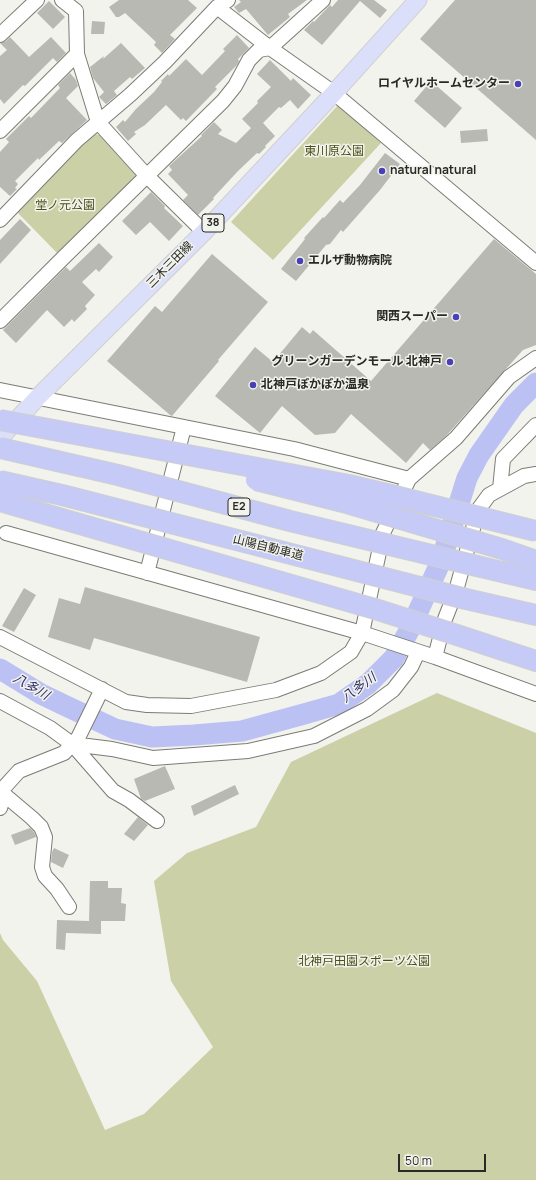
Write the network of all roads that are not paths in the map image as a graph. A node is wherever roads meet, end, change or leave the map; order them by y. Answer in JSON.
{"nodes":[{"id":1,"x":36,"y":0,"type":"edge"},
{"id":2,"x":62,"y":0,"type":"edge"},
{"id":3,"x":323,"y":0,"type":"edge"},
{"id":4,"x":418,"y":0,"type":"edge"},
{"id":5,"x":223,"y":3,"type":"edge"},
{"id":6,"x":0,"y":35,"type":"edge"},
{"id":7,"x":270,"y":48,"type":"junction"},
{"id":8,"x":77,"y":54,"type":"junction"},
{"id":9,"x":334,"y":93,"type":"junction"},
{"id":10,"x":98,"y":122,"type":"junction"},
{"id":11,"x":0,"y":131,"type":"edge"},
{"id":12,"x":146,"y":175,"type":"junction"},
{"id":13,"x":0,"y":220,"type":"edge"},
{"id":14,"x":204,"y":232,"type":"junction"},
{"id":15,"x":536,"y":263,"type":"edge"},
{"id":16,"x":0,"y":321,"type":"edge"},
{"id":17,"x":536,"y":358,"type":"edge"},
{"id":18,"x":0,"y":390,"type":"edge"},
{"id":19,"x":38,"y":397,"type":"junction"},
{"id":20,"x":0,"y":420,"type":"edge"},
{"id":21,"x":536,"y":425,"type":"edge"},
{"id":22,"x":184,"y":427,"type":"junction"},
{"id":23,"x":54,"y":431,"type":"junction"},
{"id":24,"x":0,"y":438,"type":"edge"},
{"id":25,"x":0,"y":448,"type":"edge"},
{"id":26,"x":536,"y":474,"type":"edge"},
{"id":27,"x":409,"y":479,"type":"junction"},
{"id":28,"x":0,"y":481,"type":"edge"},
{"id":29,"x":500,"y":489,"type":"junction"},
{"id":30,"x":0,"y":501,"type":"edge"},
{"id":31,"x":536,"y":531,"type":"edge"},
{"id":32,"x":2,"y":535,"type":"edge"},
{"id":33,"x":536,"y":561,"type":"edge"},
{"id":34,"x":147,"y":572,"type":"junction"},
{"id":35,"x":536,"y":580,"type":"edge"},
{"id":36,"x":536,"y":615,"type":"edge"},
{"id":37,"x":362,"y":633,"type":"junction"},
{"id":38,"x":0,"y":637,"type":"edge"},
{"id":39,"x":418,"y":652,"type":"junction"},
{"id":40,"x":435,"y":657,"type":"junction"},
{"id":41,"x":536,"y":661,"type":"edge"},
{"id":42,"x":100,"y":693,"type":"junction"},
{"id":43,"x":536,"y":694,"type":"edge"},
{"id":44,"x":0,"y":702,"type":"edge"},
{"id":45,"x":75,"y":741,"type":"junction"},
{"id":46,"x":0,"y":792,"type":"edge"},
{"id":47,"x":0,"y":808,"type":"edge"},
{"id":48,"x":157,"y":821,"type":"dead end"},
{"id":49,"x":69,"y":907,"type":"dead end"}],
"edges":[{"from":1,"to":6,"type":"street"},
{"from":2,"to":8,"type":"street"},
{"from":3,"to":7,"type":"street"},
{"from":4,"to":9,"type":"main road","name":"三木三田線","number":"38"},
{"from":5,"to":7,"type":"street"},
{"from":5,"to":10,"type":"street"},
{"from":7,"to":9,"type":"street"},
{"from":7,"to":12,"type":"street"},
{"from":8,"to":10,"type":"street"},
{"from":8,"to":11,"type":"street"},
{"from":9,"to":14,"type":"main road","name":"三木三田線","number":"38"},
{"from":9,"to":15,"type":"street"},
{"from":10,"to":12,"type":"street"},
{"from":10,"to":13,"type":"street"},
{"from":12,"to":14,"type":"street"},
{"from":12,"to":16,"type":"street"},
{"from":14,"to":19,"type":"main road","name":"三木三田線","number":"38"},
{"from":17,"to":27,"type":"street"},
{"from":18,"to":19,"type":"street"},
{"from":19,"to":22,"type":"street"},
{"from":19,"to":24,"type":"main road","name":"三木三田線","number":"38"},
{"from":20,"to":23,"type":"highway","bridge":true},
{"from":21,"to":29,"type":"street"},
{"from":22,"to":27,"type":"street"},
{"from":22,"to":34,"type":"street"},
{"from":23,"to":31,"type":"highway","bridge":true},
{"from":23,"to":33,"type":"highway","bridge":true},
{"from":25,"to":35,"type":"highway","number":"E2","bridge":true},
{"from":26,"to":29,"type":"street"},
{"from":27,"to":37,"type":"street"},
{"from":28,"to":36,"type":"highway","name":"山陽自動車道","bridge":true},
{"from":29,"to":40,"type":"street"},
{"from":30,"to":41,"type":"highway","bridge":true},
{"from":32,"to":34,"type":"street"},
{"from":34,"to":37,"type":"street"},
{"from":37,"to":39,"type":"street"},
{"from":37,"to":42,"type":"street"},
{"from":38,"to":42,"type":"street"},
{"from":39,"to":40,"type":"street"},
{"from":39,"to":45,"type":"street"},
{"from":40,"to":43,"type":"street"},
{"from":42,"to":45,"type":"street"},
{"from":44,"to":45,"type":"street"},
{"from":45,"to":46,"type":"street"},
{"from":45,"to":48,"type":"street"},
{"from":46,"to":47,"type":"street"},
{"from":46,"to":49,"type":"street"}]}
